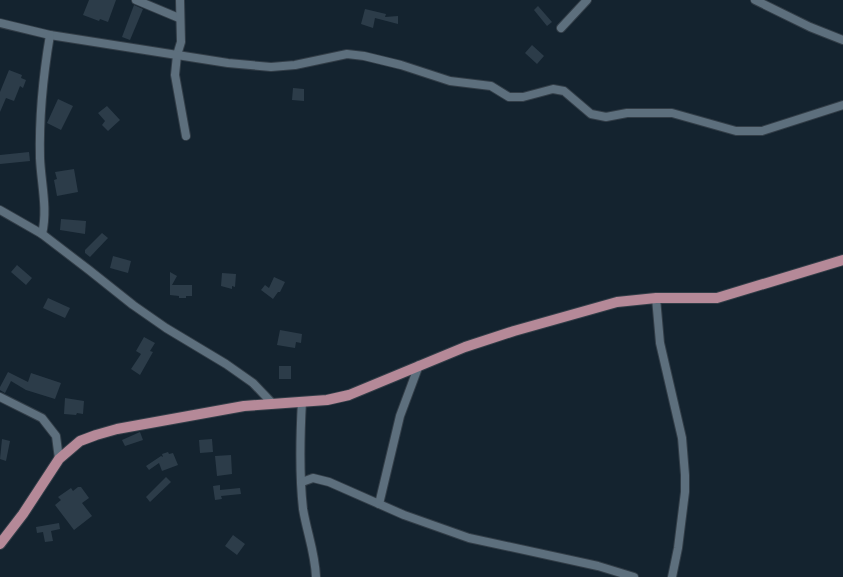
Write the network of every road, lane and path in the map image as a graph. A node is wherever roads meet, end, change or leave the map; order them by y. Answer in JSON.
{"nodes":[{"id":1,"x":136,"y":0,"type":"edge"},
{"id":2,"x":180,"y":0,"type":"edge"},
{"id":3,"x":587,"y":0,"type":"edge"},
{"id":4,"x":755,"y":0,"type":"edge"},
{"id":5,"x":179,"y":18,"type":"junction"},
{"id":6,"x":0,"y":23,"type":"edge"},
{"id":7,"x":561,"y":28,"type":"dead end"},
{"id":8,"x":50,"y":35,"type":"junction"},
{"id":9,"x":843,"y":40,"type":"edge"},
{"id":10,"x":177,"y":55,"type":"junction"},
{"id":11,"x":843,"y":105,"type":"edge"},
{"id":12,"x":186,"y":136,"type":"dead end"},
{"id":13,"x":0,"y":210,"type":"edge"},
{"id":14,"x":42,"y":234,"type":"junction"},
{"id":15,"x":843,"y":260,"type":"edge"},
{"id":16,"x":656,"y":298,"type":"junction"},
{"id":17,"x":419,"y":366,"type":"junction"},
{"id":18,"x":0,"y":397,"type":"edge"},
{"id":19,"x":302,"y":401,"type":"junction"},
{"id":20,"x":273,"y":404,"type":"junction"},
{"id":21,"x":59,"y":459,"type":"junction"},
{"id":22,"x":302,"y":482,"type":"junction"},
{"id":23,"x":379,"y":504,"type":"junction"},
{"id":24,"x":0,"y":544,"type":"edge"},
{"id":25,"x":316,"y":577,"type":"edge"},
{"id":26,"x":634,"y":577,"type":"edge"},
{"id":27,"x":672,"y":577,"type":"edge"}],
"edges":[{"from":1,"to":5,"type":"street"},
{"from":2,"to":5,"type":"street"},
{"from":3,"to":7,"type":"street"},
{"from":4,"to":9,"type":"street"},
{"from":5,"to":10,"type":"street"},
{"from":6,"to":8,"type":"street"},
{"from":8,"to":10,"type":"street"},
{"from":8,"to":14,"type":"street"},
{"from":10,"to":11,"type":"street"},
{"from":10,"to":12,"type":"street"},
{"from":13,"to":14,"type":"street"},
{"from":14,"to":20,"type":"street"},
{"from":15,"to":16,"type":"main road"},
{"from":16,"to":17,"type":"main road"},
{"from":16,"to":27,"type":"street"},
{"from":17,"to":19,"type":"main road"},
{"from":17,"to":23,"type":"street"},
{"from":18,"to":21,"type":"street"},
{"from":19,"to":20,"type":"main road"},
{"from":19,"to":22,"type":"street"},
{"from":20,"to":21,"type":"main road"},
{"from":21,"to":24,"type":"main road"},
{"from":22,"to":23,"type":"street"},
{"from":22,"to":25,"type":"street"},
{"from":23,"to":26,"type":"street"}]}
